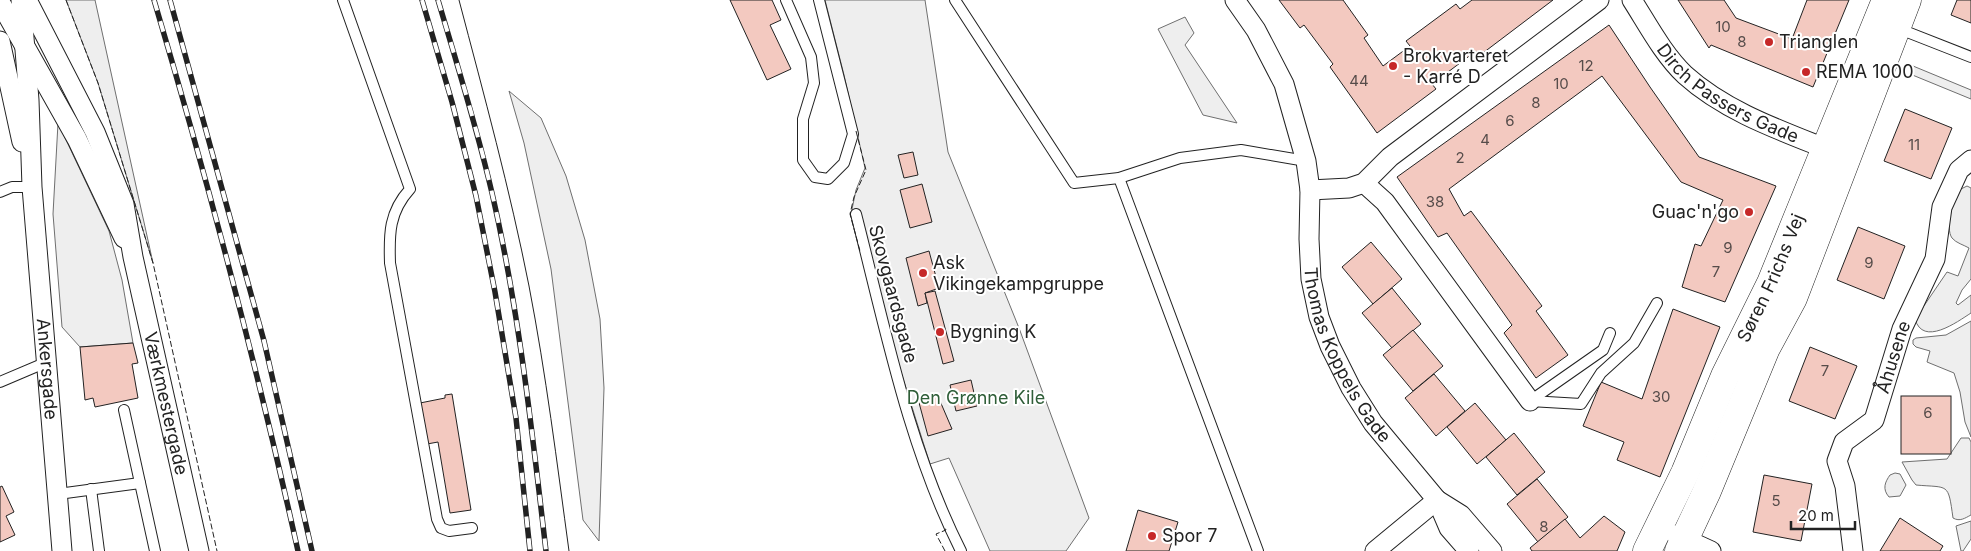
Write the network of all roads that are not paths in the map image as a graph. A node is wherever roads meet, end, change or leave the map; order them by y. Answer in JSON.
{"nodes":[{"id":1,"x":21,"y":0,"type":"edge"},
{"id":2,"x":26,"y":0,"type":"edge"},
{"id":3,"x":343,"y":0,"type":"edge"},
{"id":4,"x":786,"y":0,"type":"edge"},
{"id":5,"x":819,"y":0,"type":"edge"},
{"id":6,"x":955,"y":0,"type":"edge"},
{"id":7,"x":1235,"y":0,"type":"edge"},
{"id":8,"x":1600,"y":0,"type":"edge"},
{"id":9,"x":1632,"y":0,"type":"edge"},
{"id":10,"x":1886,"y":0,"type":"edge"},
{"id":11,"x":1907,"y":0,"type":"edge"},
{"id":12,"x":0,"y":2,"type":"edge"},
{"id":13,"x":1896,"y":27,"type":"junction"},
{"id":14,"x":0,"y":41,"type":"edge"},
{"id":15,"x":24,"y":44,"type":"junction"},
{"id":16,"x":1971,"y":57,"type":"edge"},
{"id":17,"x":1837,"y":152,"type":"junction"},
{"id":18,"x":1971,"y":160,"type":"edge"},
{"id":19,"x":1306,"y":161,"type":"junction"},
{"id":20,"x":1119,"y":178,"type":"junction"},
{"id":21,"x":1364,"y":183,"type":"junction"},
{"id":22,"x":32,"y":187,"type":"junction"},
{"id":23,"x":1310,"y":190,"type":"junction"},
{"id":24,"x":0,"y":192,"type":"edge"},
{"id":25,"x":856,"y":214,"type":"dead end"},
{"id":26,"x":133,"y":257,"type":"junction"},
{"id":27,"x":1657,"y":303,"type":"dead end"},
{"id":28,"x":1610,"y":333,"type":"dead end"},
{"id":29,"x":47,"y":362,"type":"junction"},
{"id":30,"x":0,"y":382,"type":"edge"},
{"id":31,"x":1530,"y":401,"type":"junction"},
{"id":32,"x":124,"y":410,"type":"dead end"},
{"id":33,"x":140,"y":482,"type":"junction"},
{"id":34,"x":92,"y":489,"type":"junction"},
{"id":35,"x":58,"y":494,"type":"junction"},
{"id":36,"x":1438,"y":500,"type":"junction"},
{"id":37,"x":1659,"y":526,"type":"junction"},
{"id":38,"x":472,"y":528,"type":"dead end"},
{"id":39,"x":1682,"y":545,"type":"edge"},
{"id":40,"x":62,"y":551,"type":"edge"},
{"id":41,"x":99,"y":551,"type":"edge"},
{"id":42,"x":155,"y":551,"type":"edge"},
{"id":43,"x":199,"y":551,"type":"edge"},
{"id":44,"x":961,"y":551,"type":"edge"},
{"id":45,"x":1258,"y":551,"type":"edge"},
{"id":46,"x":1375,"y":551,"type":"edge"},
{"id":47,"x":1469,"y":551,"type":"edge"},
{"id":48,"x":1492,"y":551,"type":"edge"},
{"id":49,"x":1647,"y":551,"type":"edge"},
{"id":50,"x":1711,"y":551,"type":"edge"},
{"id":51,"x":1853,"y":551,"type":"edge"}],
"edges":[{"from":1,"to":15,"type":"street","name":"Ankersgade"},
{"from":2,"to":26,"type":"street","name":"Værkmestergade"},
{"from":3,"to":38,"type":"lane"},
{"from":4,"to":5,"type":"lane"},
{"from":6,"to":20,"type":"lane"},
{"from":7,"to":19,"type":"street","name":"Thomas Koppels Gade"},
{"from":8,"to":21,"type":"street"},
{"from":9,"to":17,"type":"street","name":"Dirch Passers Gade"},
{"from":10,"to":17,"type":"street","name":"Søren Frichs Vej"},
{"from":11,"to":13,"type":"street","name":"Søren Frichs Vej"},
{"from":12,"to":15,"type":"street","name":"Værkmestergade"},
{"from":13,"to":16,"type":"lane"},
{"from":13,"to":17,"type":"street","name":"Søren Frichs Vej"},
{"from":14,"to":22,"type":"street","name":"Ankersgade"},
{"from":15,"to":22,"type":"street","name":"Ankersgade"},
{"from":15,"to":26,"type":"street","name":"Værkmestergade"},
{"from":17,"to":37,"type":"street","name":"Søren Frichs Vej"},
{"from":17,"to":39,"type":"street","name":"Søren Frichs Vej"},
{"from":18,"to":51,"type":"street","name":"Åhusene"},
{"from":19,"to":20,"type":"lane"},
{"from":19,"to":23,"type":"street","name":"Thomas Koppels Gade"},
{"from":20,"to":45,"type":"lane"},
{"from":21,"to":23,"type":"street"},
{"from":21,"to":31,"type":"street"},
{"from":22,"to":24,"type":"lane"},
{"from":22,"to":29,"type":"street","name":"Ankersgade"},
{"from":23,"to":36,"type":"street","name":"Thomas Koppels Gade"},
{"from":25,"to":44,"type":"lane","name":"Skovgaardsgade"},
{"from":26,"to":43,"type":"street","name":"Værkmestergade"},
{"from":27,"to":31,"type":"lane"},
{"from":28,"to":31,"type":"lane"},
{"from":29,"to":30,"type":"lane"},
{"from":29,"to":35,"type":"street","name":"Ankersgade"},
{"from":32,"to":33,"type":"lane"},
{"from":33,"to":34,"type":"lane"},
{"from":33,"to":42,"type":"lane"},
{"from":34,"to":35,"type":"lane"},
{"from":34,"to":41,"type":"lane"},
{"from":35,"to":40,"type":"street","name":"Ankersgade"},
{"from":36,"to":46,"type":"street"},
{"from":36,"to":47,"type":"street","name":"Thomas Koppels Gade"},
{"from":36,"to":48,"type":"street","name":"Thomas Koppels Gade"},
{"from":37,"to":39,"type":"street"},
{"from":37,"to":49,"type":"street","name":"Søren Frichs Vej"},
{"from":39,"to":50,"type":"street"}]}
